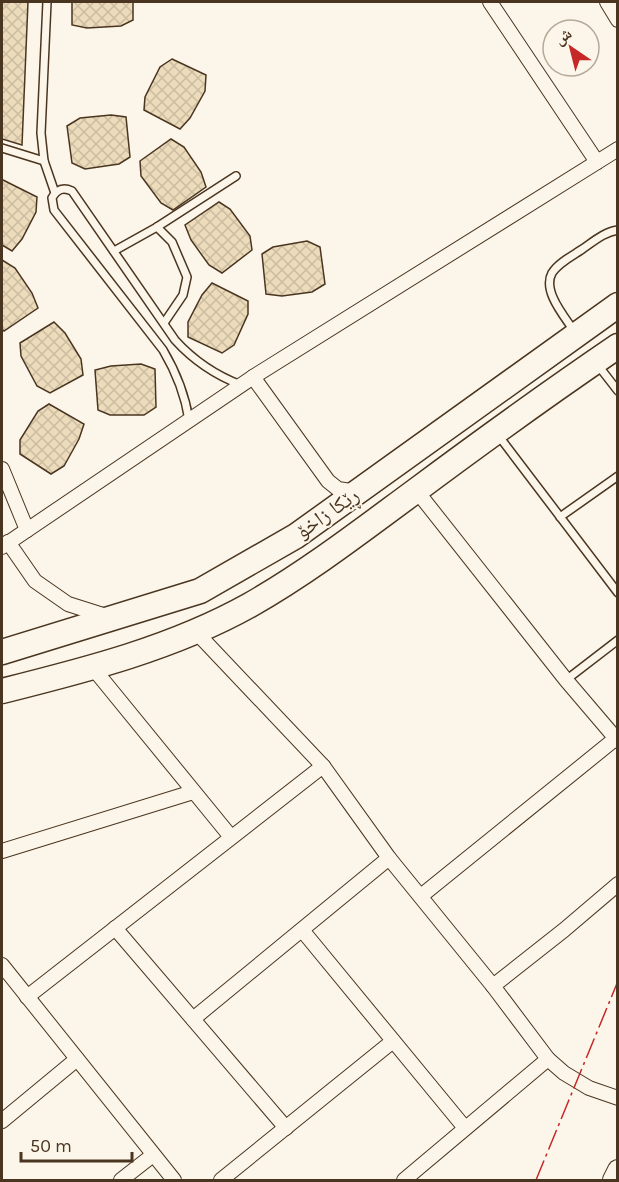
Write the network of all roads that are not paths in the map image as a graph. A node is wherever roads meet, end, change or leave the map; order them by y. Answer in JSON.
{"nodes":[{"id":1,"x":47,"y":2,"type":"edge"},
{"id":2,"x":490,"y":2,"type":"edge"},
{"id":3,"x":607,"y":2,"type":"edge"},
{"id":4,"x":618,"y":21,"type":"edge"},
{"id":5,"x":2,"y":148,"type":"edge"},
{"id":6,"x":618,"y":149,"type":"edge"},
{"id":7,"x":44,"y":161,"type":"junction"},
{"id":8,"x":597,"y":162,"type":"junction"},
{"id":9,"x":236,"y":176,"type":"dead end"},
{"id":10,"x":55,"y":193,"type":"junction"},
{"id":11,"x":157,"y":227,"type":"junction"},
{"id":12,"x":618,"y":230,"type":"edge"},
{"id":13,"x":114,"y":251,"type":"junction"},
{"id":14,"x":615,"y":308,"type":"edge"},
{"id":15,"x":164,"y":323,"type":"junction"},
{"id":16,"x":577,"y":335,"type":"junction"},
{"id":17,"x":618,"y":346,"type":"edge"},
{"id":18,"x":594,"y":362,"type":"junction"},
{"id":19,"x":247,"y":381,"type":"junction"},
{"id":20,"x":618,"y":391,"type":"edge"},
{"id":21,"x":189,"y":420,"type":"junction"},
{"id":22,"x":496,"y":433,"type":"junction"},
{"id":23,"x":2,"y":469,"type":"edge"},
{"id":24,"x":618,"y":476,"type":"edge"},
{"id":25,"x":328,"y":481,"type":"junction"},
{"id":26,"x":416,"y":490,"type":"junction"},
{"id":27,"x":357,"y":492,"type":"junction"},
{"id":28,"x":328,"y":513,"type":"junction"},
{"id":29,"x":560,"y":518,"type":"junction"},
{"id":30,"x":27,"y":530,"type":"junction"},
{"id":31,"x":5,"y":544,"type":"edge"},
{"id":32,"x":618,"y":593,"type":"edge"},
{"id":33,"x":112,"y":618,"type":"junction"},
{"id":34,"x":196,"y":632,"type":"junction"},
{"id":35,"x":618,"y":640,"type":"edge"},
{"id":36,"x":2,"y":652,"type":"edge"},
{"id":37,"x":93,"y":668,"type":"junction"},
{"id":38,"x":566,"y":680,"type":"junction"},
{"id":39,"x":2,"y":692,"type":"edge"},
{"id":40,"x":616,"y":740,"type":"edge"},
{"id":41,"x":323,"y":766,"type":"junction"},
{"id":42,"x":193,"y":792,"type":"junction"},
{"id":43,"x":231,"y":837,"type":"junction"},
{"id":44,"x":2,"y":851,"type":"edge"},
{"id":45,"x":389,"y":858,"type":"junction"},
{"id":46,"x":618,"y":884,"type":"edge"},
{"id":47,"x":421,"y":896,"type":"junction"},
{"id":48,"x":115,"y":928,"type":"junction"},
{"id":49,"x":302,"y":930,"type":"junction"},
{"id":50,"x":2,"y":965,"type":"edge"},
{"id":51,"x":493,"y":986,"type":"junction"},
{"id":52,"x":27,"y":997,"type":"junction"},
{"id":53,"x":193,"y":1019,"type":"junction"},
{"id":54,"x":393,"y":1041,"type":"junction"},
{"id":55,"x":77,"y":1059,"type":"junction"},
{"id":56,"x":548,"y":1059,"type":"junction"},
{"id":57,"x":618,"y":1098,"type":"edge"},
{"id":58,"x":2,"y":1121,"type":"edge"},
{"id":59,"x":286,"y":1128,"type":"junction"},
{"id":60,"x":465,"y":1128,"type":"junction"},
{"id":61,"x":153,"y":1155,"type":"junction"},
{"id":62,"x":618,"y":1170,"type":"edge"},
{"id":63,"x":121,"y":1180,"type":"edge"},
{"id":64,"x":174,"y":1180,"type":"edge"},
{"id":65,"x":221,"y":1180,"type":"edge"},
{"id":66,"x":404,"y":1180,"type":"edge"},
{"id":67,"x":613,"y":1180,"type":"edge"}],
"edges":[{"from":1,"to":7,"type":"lane"},
{"from":2,"to":8,"type":"street"},
{"from":3,"to":4,"type":"street"},
{"from":5,"to":7,"type":"lane"},
{"from":6,"to":8,"type":"street"},
{"from":7,"to":10,"type":"lane"},
{"from":8,"to":19,"type":"street"},
{"from":9,"to":11,"type":"lane"},
{"from":10,"to":13,"type":"lane"},
{"from":10,"to":21,"type":"lane"},
{"from":11,"to":13,"type":"lane"},
{"from":11,"to":15,"type":"lane"},
{"from":12,"to":16,"type":"lane"},
{"from":13,"to":15,"type":"lane"},
{"from":14,"to":16,"type":"highway","name":"ڕێکا زاخۆ"},
{"from":15,"to":19,"type":"lane"},
{"from":16,"to":27,"type":"highway","name":"ڕێکا زاخۆ"},
{"from":17,"to":18,"type":"highway","name":"ڕێکا زاخۆ"},
{"from":18,"to":20,"type":"lane"},
{"from":18,"to":22,"type":"highway","name":"ڕێکا زاخۆ"},
{"from":19,"to":21,"type":"street"},
{"from":19,"to":25,"type":"street"},
{"from":21,"to":30,"type":"street"},
{"from":22,"to":26,"type":"highway","name":"ڕێکا زاخۆ"},
{"from":22,"to":29,"type":"lane"},
{"from":23,"to":30,"type":"street"},
{"from":24,"to":29,"type":"lane"},
{"from":25,"to":27,"type":"street"},
{"from":25,"to":28,"type":"street"},
{"from":26,"to":34,"type":"highway","name":"ڕێکا زاخۆ"},
{"from":26,"to":38,"type":"street"},
{"from":27,"to":28,"type":"highway","name":"ڕێکا زاخۆ"},
{"from":28,"to":33,"type":"highway","name":"ڕێکا زاخۆ"},
{"from":29,"to":32,"type":"lane"},
{"from":30,"to":31,"type":"street"},
{"from":31,"to":33,"type":"street"},
{"from":33,"to":36,"type":"highway","name":"ڕێکا زاخۆ"},
{"from":34,"to":37,"type":"highway","name":"ڕێکا زاخۆ"},
{"from":34,"to":41,"type":"street"},
{"from":35,"to":38,"type":"lane"},
{"from":37,"to":39,"type":"highway","name":"ڕێکا زاخۆ"},
{"from":37,"to":42,"type":"street"},
{"from":38,"to":40,"type":"street"},
{"from":40,"to":47,"type":"street"},
{"from":41,"to":43,"type":"street"},
{"from":41,"to":45,"type":"street"},
{"from":42,"to":43,"type":"street"},
{"from":42,"to":44,"type":"street"},
{"from":43,"to":48,"type":"street"},
{"from":45,"to":47,"type":"street"},
{"from":45,"to":49,"type":"street"},
{"from":46,"to":51,"type":"street"},
{"from":47,"to":51,"type":"street"},
{"from":48,"to":52,"type":"street"},
{"from":48,"to":53,"type":"street"},
{"from":49,"to":53,"type":"street"},
{"from":49,"to":54,"type":"street"},
{"from":50,"to":52,"type":"street"},
{"from":51,"to":56,"type":"street"},
{"from":52,"to":55,"type":"street"},
{"from":53,"to":59,"type":"street"},
{"from":54,"to":59,"type":"street"},
{"from":54,"to":60,"type":"street"},
{"from":55,"to":58,"type":"street"},
{"from":55,"to":61,"type":"street"},
{"from":56,"to":57,"type":"street"},
{"from":56,"to":60,"type":"street"},
{"from":59,"to":65,"type":"street"},
{"from":60,"to":66,"type":"street"},
{"from":61,"to":63,"type":"street"},
{"from":61,"to":64,"type":"street"},
{"from":62,"to":67,"type":"street"}]}
